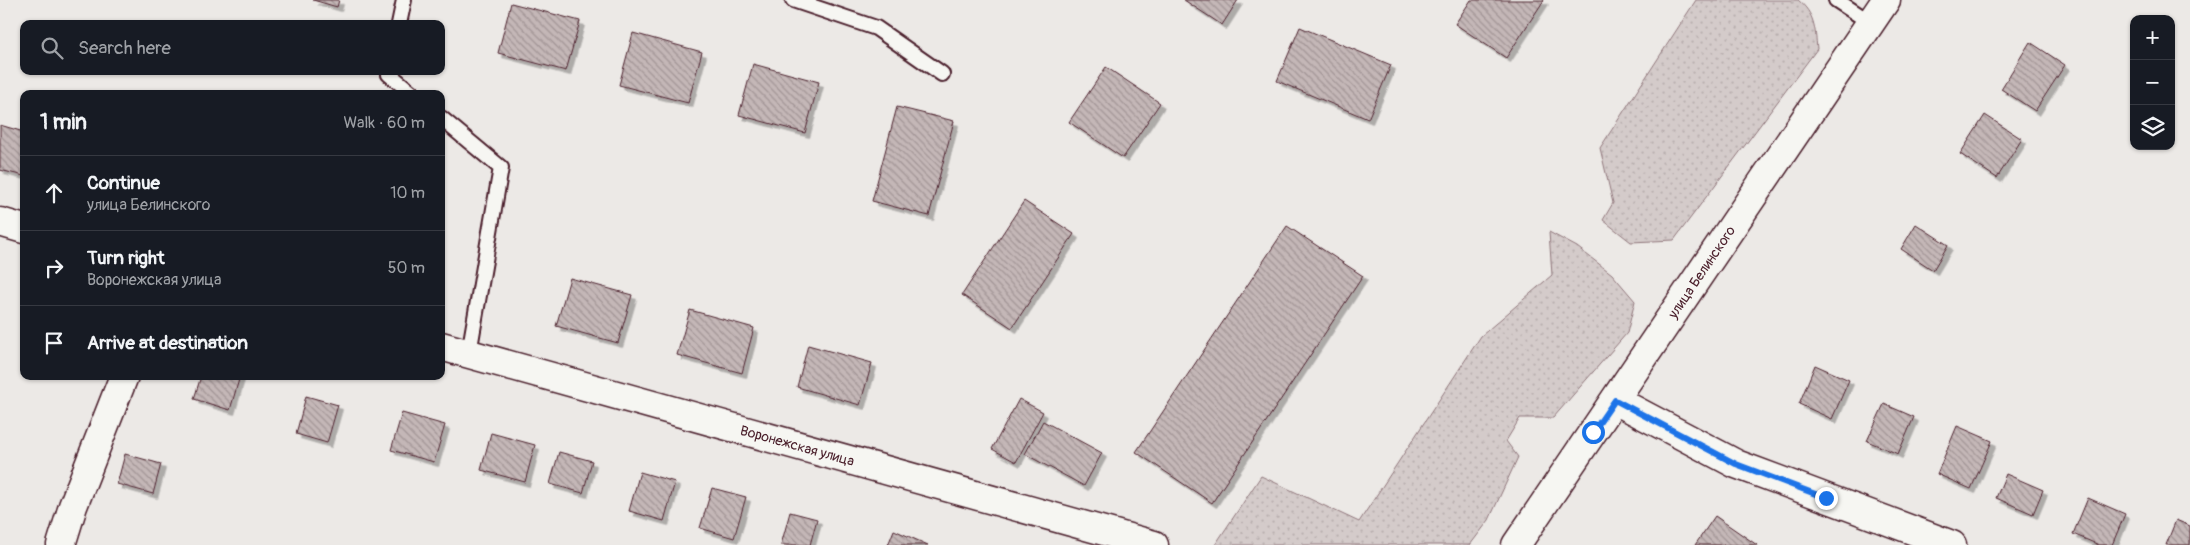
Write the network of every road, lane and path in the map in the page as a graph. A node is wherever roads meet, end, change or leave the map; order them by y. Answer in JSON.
{"nodes":[{"id":1,"x":404,"y":0,"type":"edge"},
{"id":2,"x":793,"y":0,"type":"edge"},
{"id":3,"x":1836,"y":0,"type":"edge"},
{"id":4,"x":1886,"y":0,"type":"edge"},
{"id":5,"x":400,"y":20,"type":"edge"},
{"id":6,"x":1871,"y":23,"type":"junction"},
{"id":7,"x":942,"y":74,"type":"dead end"},
{"id":8,"x":390,"y":75,"type":"edge"},
{"id":9,"x":408,"y":90,"type":"edge"},
{"id":10,"x":445,"y":121,"type":"edge"},
{"id":11,"x":0,"y":222,"type":"edge"},
{"id":12,"x":20,"y":228,"type":"edge"},
{"id":13,"x":445,"y":347,"type":"edge"},
{"id":14,"x":469,"y":353,"type":"junction"},
{"id":15,"x":122,"y":380,"type":"edge"},
{"id":16,"x":1615,"y":400,"type":"junction"},
{"id":17,"x":61,"y":545,"type":"edge"},
{"id":18,"x":1154,"y":545,"type":"edge"},
{"id":19,"x":1516,"y":545,"type":"edge"},
{"id":20,"x":1952,"y":545,"type":"edge"}],
"edges":[{"from":1,"to":5,"type":"lane"},
{"from":2,"to":7,"type":"lane"},
{"from":3,"to":6,"type":"lane"},
{"from":4,"to":6,"type":"street","name":"улица Белинского"},
{"from":6,"to":16,"type":"street","name":"улица Белинского"},
{"from":8,"to":9,"type":"lane"},
{"from":10,"to":14,"type":"lane"},
{"from":11,"to":12,"type":"street"},
{"from":13,"to":14,"type":"street","name":"Воронежская улица"},
{"from":14,"to":18,"type":"street","name":"Воронежская улица"},
{"from":15,"to":17,"type":"street"},
{"from":16,"to":19,"type":"street","name":"улица Белинского"},
{"from":16,"to":20,"type":"street"}]}
